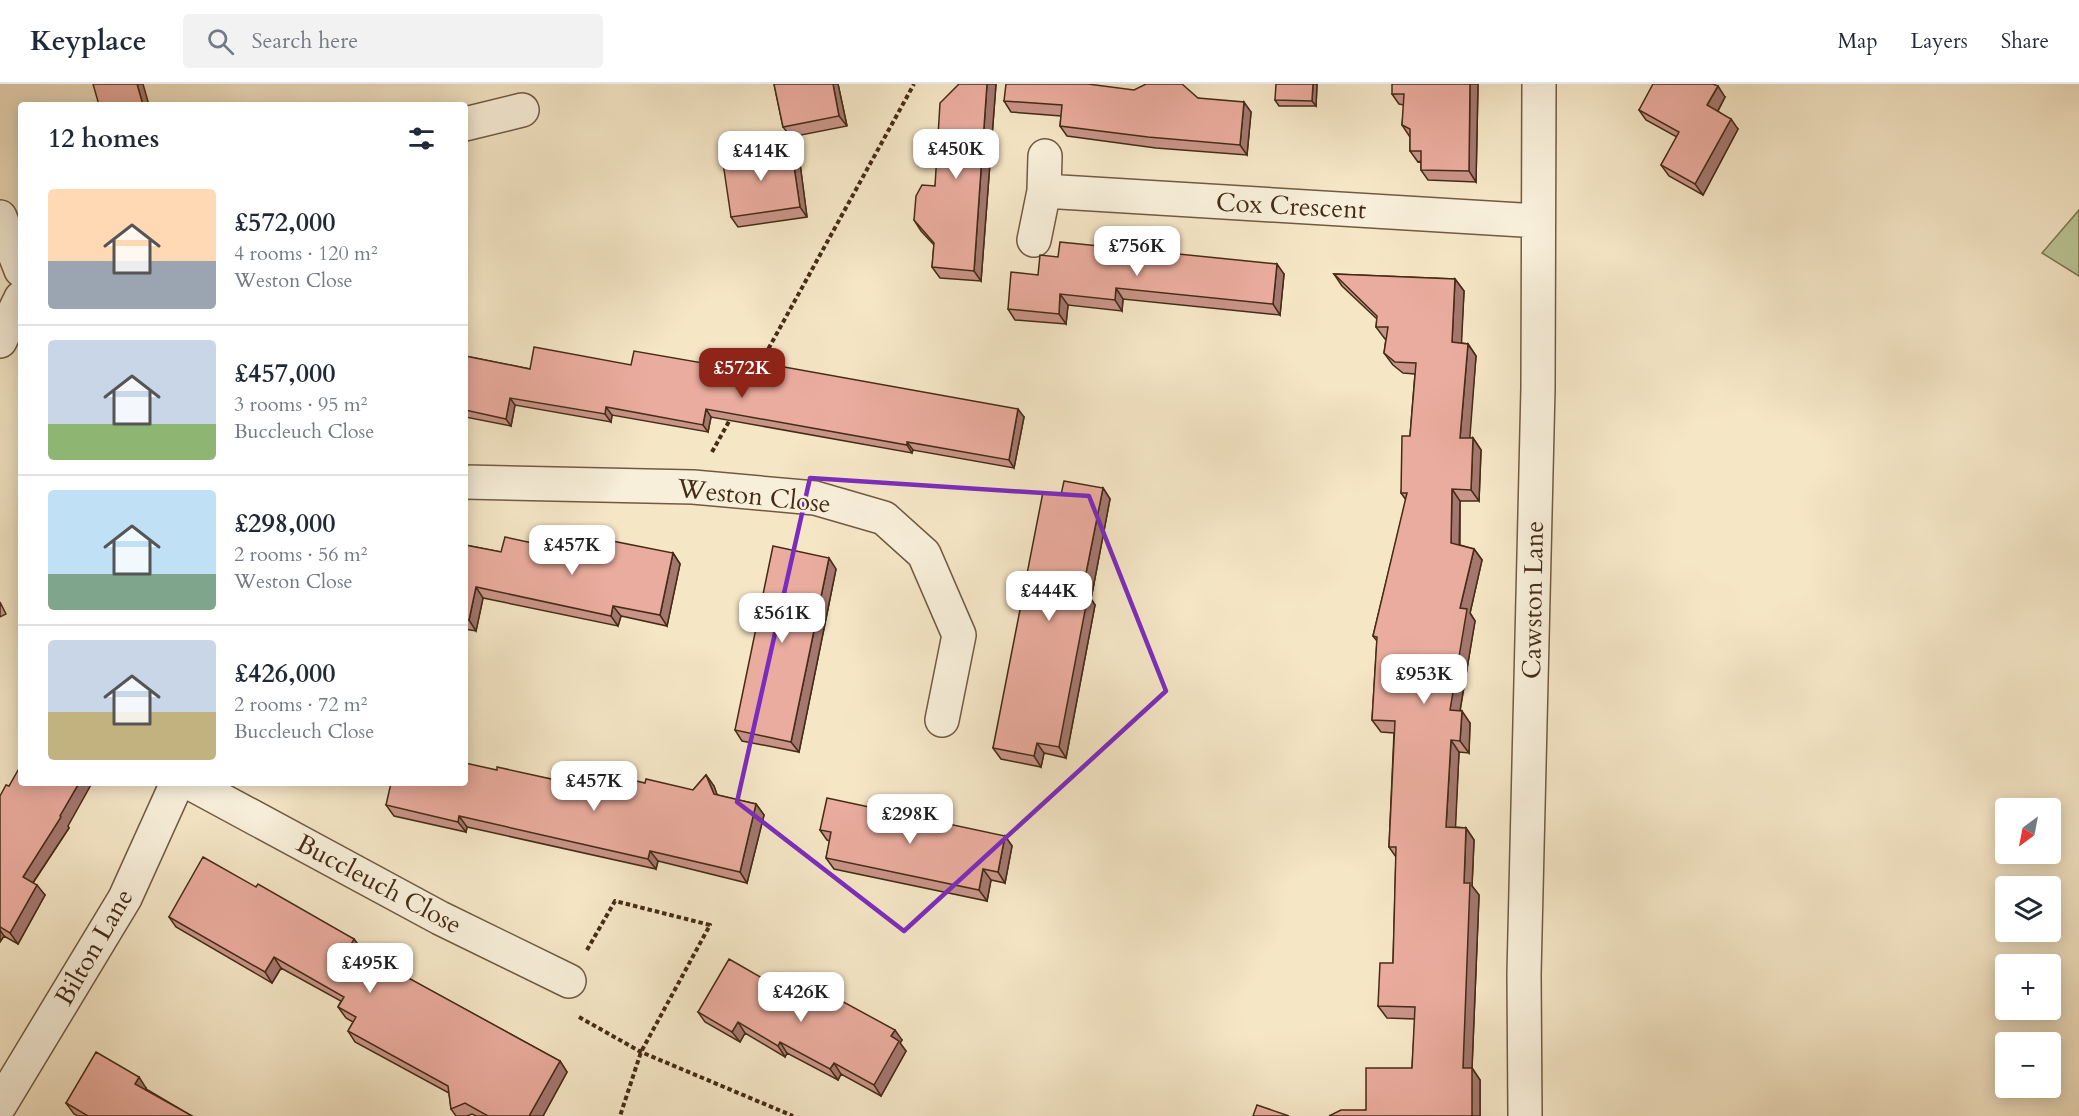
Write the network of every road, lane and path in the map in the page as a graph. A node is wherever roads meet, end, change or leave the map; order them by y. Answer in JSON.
{"nodes":[{"id":1,"x":914,"y":84,"type":"edge"},
{"id":2,"x":1539,"y":84,"type":"edge"},
{"id":3,"x":522,"y":110,"type":"dead end"},
{"id":4,"x":468,"y":123,"type":"edge"},
{"id":5,"x":1045,"y":156,"type":"dead end"},
{"id":6,"x":1044,"y":191,"type":"junction"},
{"id":7,"x":7,"y":217,"type":"edge"},
{"id":8,"x":1538,"y":221,"type":"junction"},
{"id":9,"x":1034,"y":240,"type":"dead end"},
{"id":10,"x":18,"y":259,"type":"edge"},
{"id":11,"x":18,"y":304,"type":"edge"},
{"id":12,"x":0,"y":342,"type":"edge"},
{"id":13,"x":750,"y":384,"type":"edge"},
{"id":14,"x":733,"y":414,"type":"edge"},
{"id":15,"x":468,"y":482,"type":"edge"},
{"id":16,"x":693,"y":487,"type":"junction"},
{"id":17,"x":942,"y":720,"type":"dead end"},
{"id":18,"x":176,"y":786,"type":"edge"},
{"id":19,"x":196,"y":786,"type":"edge"},
{"id":20,"x":569,"y":981,"type":"junction"},
{"id":21,"x":641,"y":1052,"type":"junction"},
{"id":22,"x":0,"y":1105,"type":"edge"},
{"id":23,"x":620,"y":1116,"type":"edge"},
{"id":24,"x":793,"y":1116,"type":"edge"},
{"id":25,"x":1525,"y":1116,"type":"edge"}],
"edges":[{"from":1,"to":13,"type":"path"},
{"from":2,"to":8,"type":"street","name":"Cawston Lane"},
{"from":3,"to":4,"type":"street"},
{"from":5,"to":6,"type":"street"},
{"from":6,"to":8,"type":"street","name":"Cox Crescent"},
{"from":6,"to":9,"type":"street"},
{"from":7,"to":10,"type":"street"},
{"from":8,"to":25,"type":"street","name":"Cawston Lane"},
{"from":11,"to":12,"type":"street"},
{"from":14,"to":16,"type":"path"},
{"from":15,"to":16,"type":"street","name":"Weston Close"},
{"from":16,"to":17,"type":"street","name":"Weston Close"},
{"from":18,"to":22,"type":"street","name":"Bilton Lane"},
{"from":19,"to":20,"type":"street","name":"Buccleuch Close"},
{"from":20,"to":21,"type":"path"},
{"from":20,"to":21,"type":"path"},
{"from":21,"to":23,"type":"path"},
{"from":21,"to":24,"type":"path"}]}
